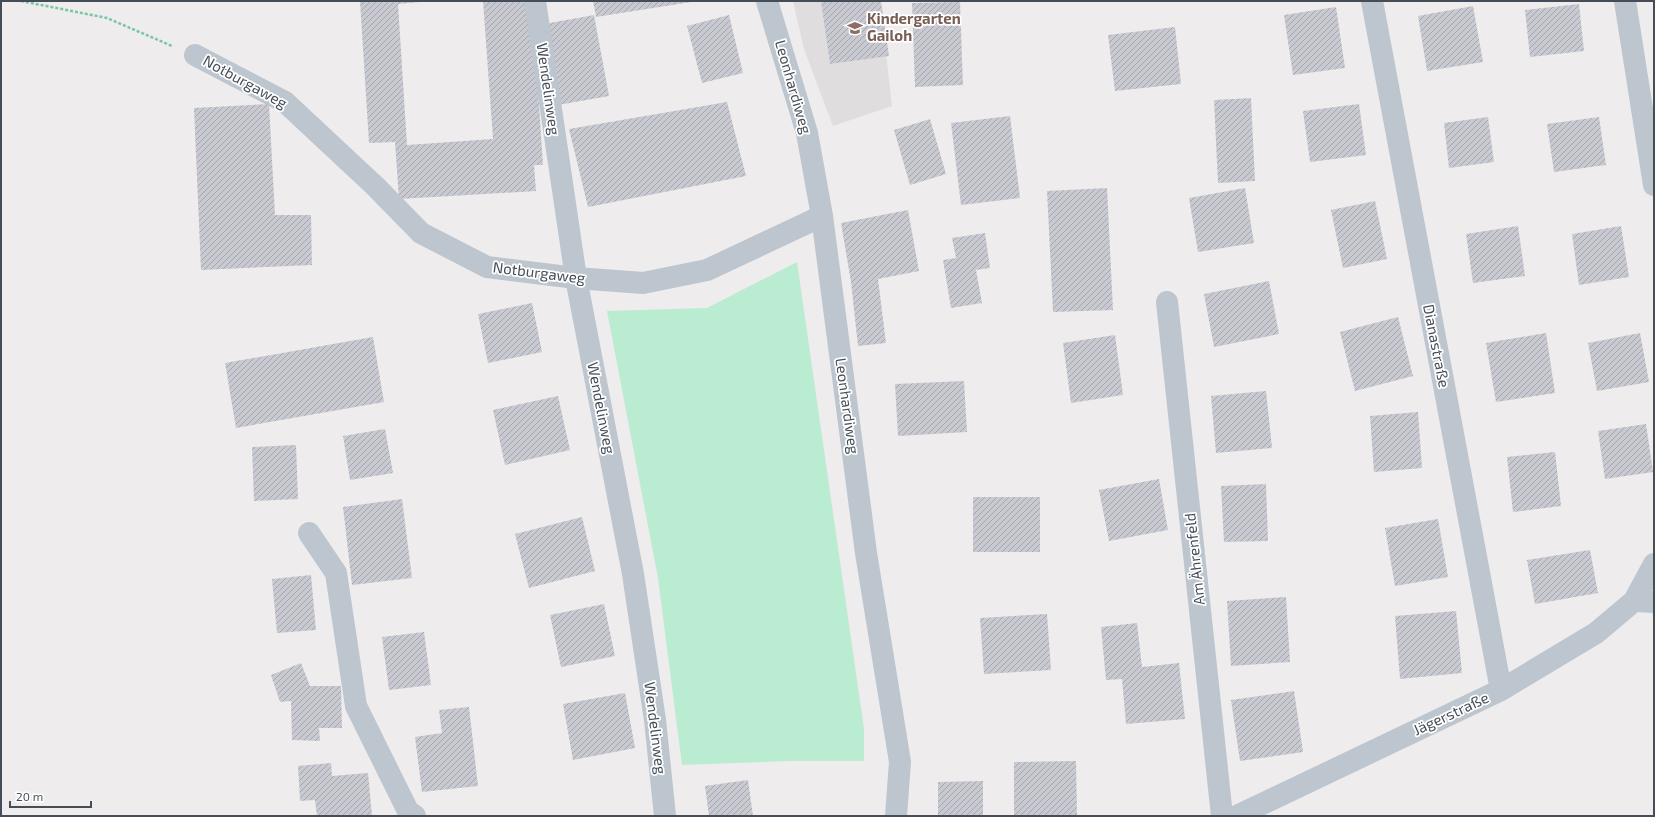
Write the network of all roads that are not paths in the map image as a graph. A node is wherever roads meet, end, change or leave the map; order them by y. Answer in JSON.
{"nodes":[{"id":1,"x":535,"y":1,"type":"edge"},
{"id":2,"x":768,"y":1,"type":"edge"},
{"id":3,"x":1372,"y":1,"type":"edge"},
{"id":4,"x":1625,"y":1,"type":"edge"},
{"id":5,"x":195,"y":55,"type":"road end"},
{"id":6,"x":1654,"y":184,"type":"edge"},
{"id":7,"x":822,"y":216,"type":"junction"},
{"id":8,"x":576,"y":278,"type":"junction"},
{"id":9,"x":1167,"y":302,"type":"dead end"},
{"id":10,"x":309,"y":533,"type":"dead end"},
{"id":11,"x":1654,"y":564,"type":"edge"},
{"id":12,"x":1644,"y":602,"type":"edge"},
{"id":13,"x":1501,"y":690,"type":"junction"},
{"id":14,"x":415,"y":816,"type":"edge"},
{"id":15,"x":665,"y":816,"type":"edge"},
{"id":16,"x":896,"y":816,"type":"edge"},
{"id":17,"x":1222,"y":816,"type":"edge"},
{"id":18,"x":1237,"y":816,"type":"edge"}],
"edges":[{"from":1,"to":8,"type":"street","name":"Wendelinweg"},
{"from":2,"to":7,"type":"street","name":"Leonhardiweg"},
{"from":3,"to":13,"type":"street","name":"Dianastraße"},
{"from":4,"to":6,"type":"street"},
{"from":5,"to":8,"type":"street","name":"Notburgaweg"},
{"from":7,"to":8,"type":"street","name":"Notburgaweg"},
{"from":7,"to":16,"type":"street","name":"Leonhardiweg"},
{"from":8,"to":15,"type":"street","name":"Wendelinweg"},
{"from":9,"to":17,"type":"street","name":"Am Ährenfeld"},
{"from":10,"to":14,"type":"street"},
{"from":11,"to":12,"type":"street"},
{"from":12,"to":13,"type":"street","name":"Jägerstraße"},
{"from":13,"to":18,"type":"street","name":"Jägerstraße"}]}
